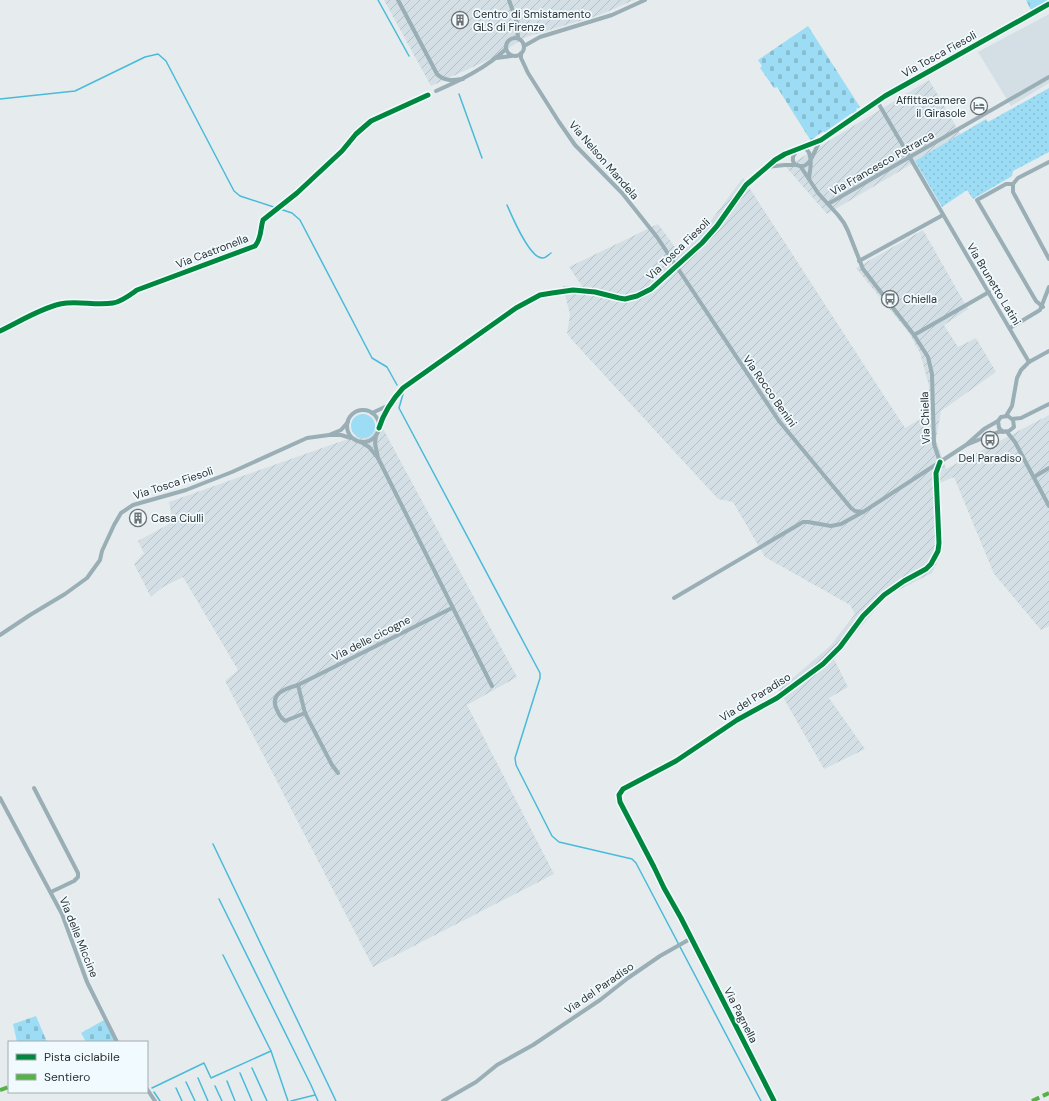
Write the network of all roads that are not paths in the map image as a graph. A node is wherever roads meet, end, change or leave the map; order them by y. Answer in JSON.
{"nodes":[{"id":1,"x":398,"y":0,"type":"edge"},
{"id":2,"x":509,"y":0,"type":"edge"},
{"id":3,"x":645,"y":0,"type":"edge"},
{"id":4,"x":1049,"y":4,"type":"edge"},
{"id":5,"x":517,"y":30,"type":"junction"},
{"id":6,"x":512,"y":38,"type":"junction"},
{"id":7,"x":520,"y":40,"type":"junction"},
{"id":8,"x":530,"y":42,"type":"junction"},
{"id":9,"x":524,"y":46,"type":"junction"},
{"id":10,"x":506,"y":49,"type":"junction"},
{"id":11,"x":521,"y":53,"type":"junction"},
{"id":12,"x":514,"y":56,"type":"junction"},
{"id":13,"x":496,"y":58,"type":"junction"},
{"id":14,"x":523,"y":63,"type":"junction"},
{"id":15,"x":1049,"y":77,"type":"edge"},
{"id":16,"x":463,"y":79,"type":"junction"},
{"id":17,"x":436,"y":91,"type":"dead end"},
{"id":18,"x":428,"y":94,"type":"dead end"},
{"id":19,"x":878,"y":101,"type":"junction"},
{"id":20,"x":820,"y":141,"type":"junction"},
{"id":21,"x":799,"y":149,"type":"junction"},
{"id":22,"x":910,"y":157,"type":"junction"},
{"id":23,"x":810,"y":161,"type":"junction"},
{"id":24,"x":1049,"y":162,"type":"edge"},
{"id":25,"x":799,"y":166,"type":"junction"},
{"id":26,"x":766,"y":167,"type":"junction"},
{"id":27,"x":809,"y":178,"type":"junction"},
{"id":28,"x":1013,"y":184,"type":"junction"},
{"id":29,"x":828,"y":204,"type":"junction"},
{"id":30,"x":943,"y":215,"type":"junction"},
{"id":31,"x":1049,"y":259,"type":"edge"},
{"id":32,"x":860,"y":262,"type":"junction"},
{"id":33,"x":676,"y":267,"type":"junction"},
{"id":34,"x":1049,"y":287,"type":"edge"},
{"id":35,"x":989,"y":292,"type":"junction"},
{"id":36,"x":1043,"y":307,"type":"junction"},
{"id":37,"x":1010,"y":328,"type":"junction"},
{"id":38,"x":0,"y":331,"type":"edge"},
{"id":39,"x":914,"y":335,"type":"junction"},
{"id":40,"x":1049,"y":351,"type":"edge"},
{"id":41,"x":1029,"y":362,"type":"junction"},
{"id":42,"x":389,"y":404,"type":"junction"},
{"id":43,"x":1049,"y":404,"type":"edge"},
{"id":44,"x":372,"y":413,"type":"junction"},
{"id":45,"x":1006,"y":416,"type":"junction"},
{"id":46,"x":1012,"y":418,"type":"junction"},
{"id":47,"x":998,"y":421,"type":"junction"},
{"id":48,"x":348,"y":422,"type":"junction"},
{"id":49,"x":379,"y":428,"type":"junction"},
{"id":50,"x":1012,"y":429,"type":"junction"},
{"id":51,"x":1005,"y":432,"type":"junction"},
{"id":52,"x":377,"y":434,"type":"junction"},
{"id":53,"x":329,"y":435,"type":"junction"},
{"id":54,"x":353,"y":438,"type":"junction"},
{"id":55,"x":361,"y":442,"type":"junction"},
{"id":56,"x":1015,"y":442,"type":"junction"},
{"id":57,"x":966,"y":445,"type":"junction"},
{"id":58,"x":378,"y":458,"type":"junction"},
{"id":59,"x":940,"y":462,"type":"junction"},
{"id":60,"x":1049,"y":468,"type":"edge"},
{"id":61,"x":1034,"y":476,"type":"junction"},
{"id":62,"x":1049,"y":506,"type":"edge"},
{"id":63,"x":863,"y":512,"type":"junction"},
{"id":64,"x":674,"y":598,"type":"dead end"},
{"id":65,"x":452,"y":608,"type":"junction"},
{"id":66,"x":0,"y":635,"type":"edge"},
{"id":67,"x":298,"y":685,"type":"junction"},
{"id":68,"x":492,"y":686,"type":"dead end"},
{"id":69,"x":305,"y":713,"type":"junction"},
{"id":70,"x":338,"y":773,"type":"dead end"},
{"id":71,"x":34,"y":788,"type":"dead end"},
{"id":72,"x":0,"y":798,"type":"edge"},
{"id":73,"x":51,"y":892,"type":"junction"},
{"id":74,"x":690,"y":939,"type":"junction"},
{"id":75,"x":116,"y":1041,"type":"edge"},
{"id":76,"x":148,"y":1091,"type":"edge"},
{"id":77,"x":155,"y":1101,"type":"edge"},
{"id":78,"x":443,"y":1101,"type":"edge"},
{"id":79,"x":774,"y":1101,"type":"edge"}],
"edges":[{"from":1,"to":16,"type":"street"},
{"from":2,"to":5,"type":"street"},
{"from":3,"to":8,"type":"street"},
{"from":4,"to":19,"type":"street","name":"Via Tosca Fiesoli"},
{"from":5,"to":6,"type":"street"},
{"from":5,"to":7,"type":"street"},
{"from":6,"to":7,"type":"street"},
{"from":6,"to":10,"type":"street"},
{"from":7,"to":8,"type":"street"},
{"from":7,"to":9,"type":"street"},
{"from":8,"to":9,"type":"street"},
{"from":9,"to":11,"type":"street"},
{"from":10,"to":12,"type":"street"},
{"from":10,"to":13,"type":"street"},
{"from":11,"to":12,"type":"street"},
{"from":11,"to":14,"type":"street","name":"Via Nelson Mandela"},
{"from":12,"to":13,"type":"street"},
{"from":12,"to":14,"type":"street","name":"Via Nelson Mandela"},
{"from":13,"to":16,"type":"street"},
{"from":14,"to":33,"type":"street","name":"Via Nelson Mandela"},
{"from":15,"to":22,"type":"street","name":"Via Francesco Petrarca"},
{"from":16,"to":17,"type":"street"},
{"from":18,"to":38,"type":"street","name":"Via Castronella"},
{"from":19,"to":20,"type":"street","name":"Via Tosca Fiesoli"},
{"from":19,"to":22,"type":"street","name":"Via Brunetto Latini"},
{"from":20,"to":21,"type":"street","name":"Via Tosca Fiesoli"},
{"from":20,"to":23,"type":"street","name":"Via Tosca Fiesoli"},
{"from":21,"to":23,"type":"street"},
{"from":21,"to":25,"type":"street"},
{"from":21,"to":26,"type":"street","name":"Via Tosca Fiesoli"},
{"from":22,"to":29,"type":"street","name":"Via Francesco Petrarca"},
{"from":22,"to":30,"type":"street","name":"Via Brunetto Latini"},
{"from":23,"to":25,"type":"street"},
{"from":23,"to":27,"type":"street"},
{"from":24,"to":28,"type":"street"},
{"from":25,"to":26,"type":"street"},
{"from":25,"to":27,"type":"street","name":"Via Chiella"},
{"from":26,"to":33,"type":"street","name":"Via Tosca Fiesoli"},
{"from":27,"to":29,"type":"street","name":"Via Chiella"},
{"from":28,"to":31,"type":"street"},
{"from":28,"to":36,"type":"street"},
{"from":29,"to":32,"type":"street","name":"Via Chiella"},
{"from":30,"to":32,"type":"street"},
{"from":30,"to":35,"type":"street","name":"Via Brunetto Latini"},
{"from":32,"to":39,"type":"street","name":"Via Chiella"},
{"from":33,"to":42,"type":"street","name":"Via Tosca Fiesoli"},
{"from":33,"to":63,"type":"street","name":"Via Rocco Benini"},
{"from":34,"to":36,"type":"street"},
{"from":35,"to":37,"type":"street","name":"Via Brunetto Latini"},
{"from":35,"to":39,"type":"street"},
{"from":36,"to":37,"type":"street"},
{"from":37,"to":41,"type":"street","name":"Via Brunetto Latini"},
{"from":39,"to":59,"type":"street","name":"Via Chiella"},
{"from":40,"to":41,"type":"street"},
{"from":41,"to":45,"type":"street"},
{"from":42,"to":44,"type":"street","name":"Via Tosca Fiesoli"},
{"from":42,"to":49,"type":"street","name":"Via Tosca Fiesoli"},
{"from":43,"to":46,"type":"street"},
{"from":44,"to":48,"type":"street","name":"Via Tosca Fiesoli"},
{"from":44,"to":49,"type":"street"},
{"from":45,"to":46,"type":"street"},
{"from":45,"to":47,"type":"street"},
{"from":46,"to":50,"type":"street"},
{"from":47,"to":51,"type":"street"},
{"from":47,"to":57,"type":"street"},
{"from":48,"to":53,"type":"street","name":"Via Tosca Fiesoli"},
{"from":48,"to":54,"type":"street"},
{"from":49,"to":52,"type":"street","name":"Via Tosca Fiesoli"},
{"from":50,"to":51,"type":"street"},
{"from":50,"to":56,"type":"street"},
{"from":51,"to":56,"type":"street"},
{"from":51,"to":57,"type":"street"},
{"from":52,"to":55,"type":"street"},
{"from":52,"to":58,"type":"street"},
{"from":53,"to":54,"type":"street","name":"Via Tosca Fiesoli"},
{"from":53,"to":66,"type":"street","name":"Via Tosca Fiesoli"},
{"from":54,"to":55,"type":"street","name":"Via Tosca Fiesoli"},
{"from":55,"to":58,"type":"street"},
{"from":56,"to":61,"type":"street"},
{"from":57,"to":59,"type":"street"},
{"from":58,"to":65,"type":"street"},
{"from":59,"to":63,"type":"street"},
{"from":59,"to":74,"type":"street","name":"Via del Paradiso"},
{"from":60,"to":61,"type":"street"},
{"from":61,"to":62,"type":"street"},
{"from":63,"to":64,"type":"street"},
{"from":65,"to":67,"type":"street","name":"Via delle cicogne"},
{"from":65,"to":68,"type":"street"},
{"from":67,"to":69,"type":"street"},
{"from":67,"to":69,"type":"street","name":"Via delle cicogne"},
{"from":69,"to":70,"type":"street"},
{"from":71,"to":73,"type":"street"},
{"from":72,"to":73,"type":"street","name":"Via delle Miccine"},
{"from":73,"to":75,"type":"street","name":"Via delle Miccine"},
{"from":74,"to":78,"type":"street","name":"Via del Paradiso"},
{"from":74,"to":79,"type":"street","name":"Via Pagnella"},
{"from":76,"to":77,"type":"street"}]}
